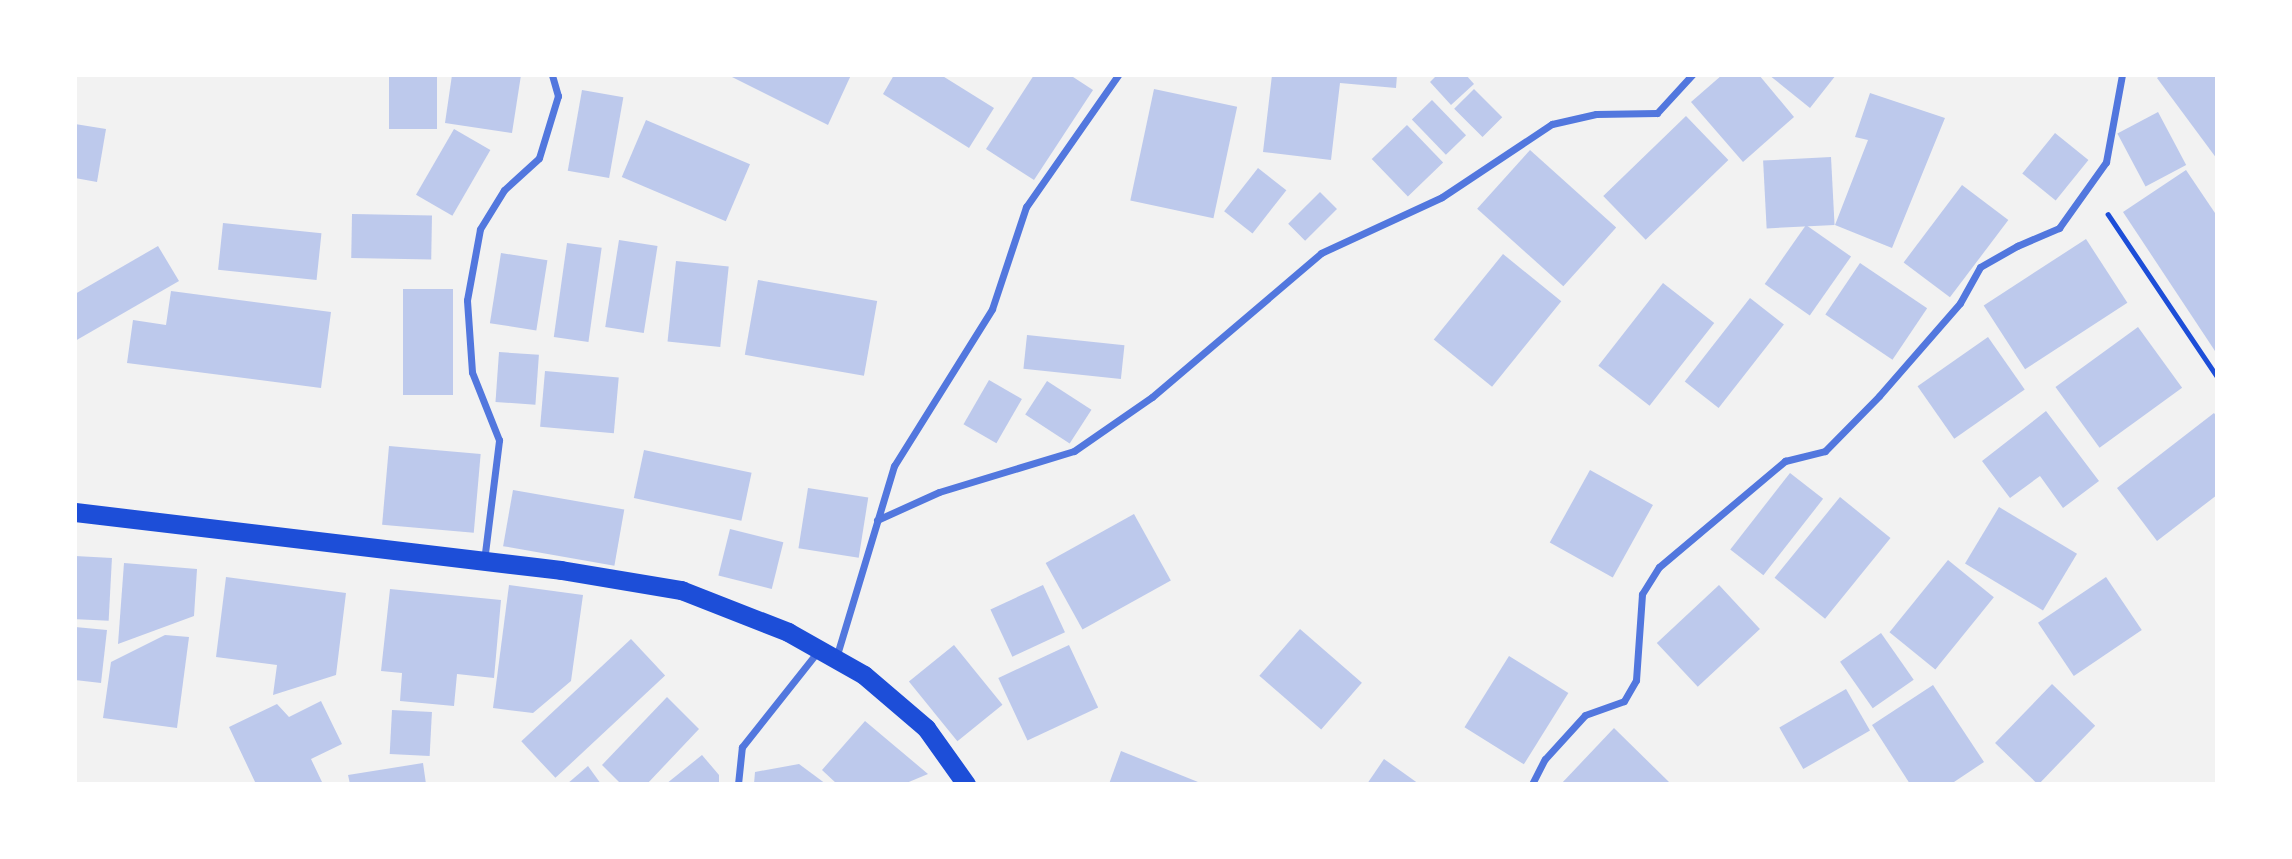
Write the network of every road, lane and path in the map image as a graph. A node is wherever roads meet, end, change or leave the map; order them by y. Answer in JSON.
{"nodes":[{"id":1,"x":552,"y":75,"type":"edge"},
{"id":2,"x":1118,"y":75,"type":"edge"},
{"id":3,"x":1692,"y":75,"type":"edge"},
{"id":4,"x":2122,"y":75,"type":"edge"},
{"id":5,"x":2106,"y":162,"type":"junction"},
{"id":6,"x":2217,"y":376,"type":"edge"},
{"id":7,"x":75,"y":512,"type":"edge"},
{"id":8,"x":877,"y":520,"type":"junction"},
{"id":9,"x":484,"y":561,"type":"junction"},
{"id":10,"x":827,"y":654,"type":"junction"},
{"id":11,"x":738,"y":784,"type":"edge"},
{"id":12,"x":966,"y":784,"type":"edge"},
{"id":13,"x":1532,"y":784,"type":"edge"}],
"edges":[{"from":1,"to":9,"type":"street"},
{"from":2,"to":8,"type":"street"},
{"from":3,"to":8,"type":"street"},
{"from":4,"to":5,"type":"street"},
{"from":5,"to":6,"type":"path"},
{"from":5,"to":13,"type":"street"},
{"from":7,"to":9,"type":"highway"},
{"from":8,"to":10,"type":"street"},
{"from":9,"to":10,"type":"highway"},
{"from":10,"to":11,"type":"street"},
{"from":10,"to":12,"type":"highway"}]}
